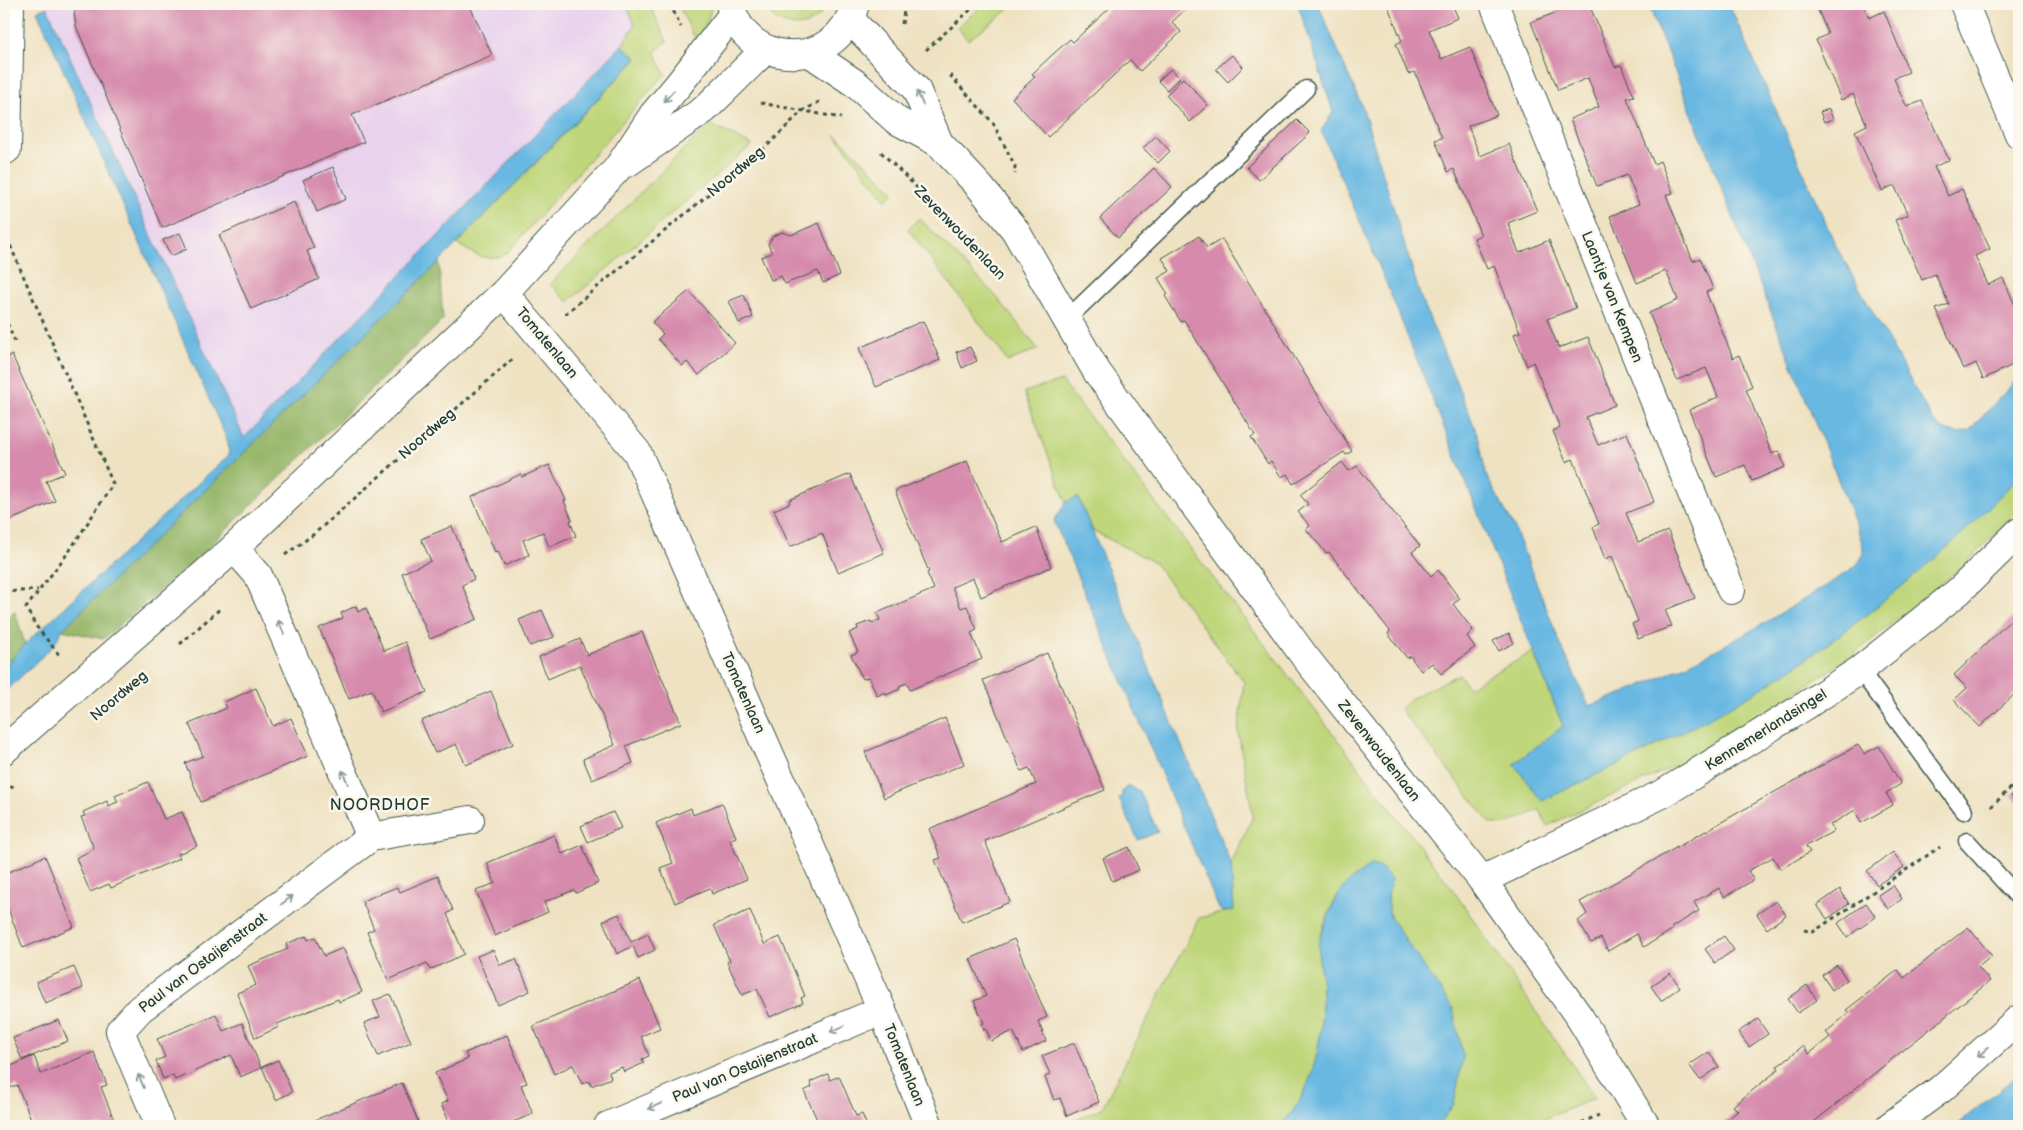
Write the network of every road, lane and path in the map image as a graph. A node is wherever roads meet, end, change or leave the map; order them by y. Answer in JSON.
{"nodes":[{"id":1,"x":10,"y":4,"type":"edge"},
{"id":2,"x":977,"y":4,"type":"edge"},
{"id":3,"x":1494,"y":4,"type":"edge"},
{"id":4,"x":1964,"y":4,"type":"edge"},
{"id":5,"x":731,"y":9,"type":"edge"},
{"id":6,"x":853,"y":11,"type":"edge"},
{"id":7,"x":901,"y":26,"type":"dead end"},
{"id":8,"x":906,"y":30,"type":"dead end"},
{"id":9,"x":921,"y":45,"type":"dead end"},
{"id":10,"x":766,"y":49,"type":"junction"},
{"id":11,"x":926,"y":50,"type":"junction"},
{"id":12,"x":810,"y":52,"type":"junction"},
{"id":13,"x":933,"y":57,"type":"dead end"},
{"id":14,"x":946,"y":72,"type":"dead end"},
{"id":15,"x":856,"y":84,"type":"junction"},
{"id":16,"x":1306,"y":89,"type":"dead end"},
{"id":17,"x":802,"y":111,"type":"junction"},
{"id":18,"x":847,"y":119,"type":"dead end"},
{"id":19,"x":2019,"y":134,"type":"edge"},
{"id":20,"x":939,"y":143,"type":"junction"},
{"id":21,"x":874,"y":146,"type":"dead end"},
{"id":22,"x":4,"y":151,"type":"edge"},
{"id":23,"x":617,"y":169,"type":"junction"},
{"id":24,"x":1015,"y":175,"type":"dead end"},
{"id":25,"x":4,"y":231,"type":"edge"},
{"id":26,"x":997,"y":267,"type":"dead end"},
{"id":27,"x":504,"y":293,"type":"junction"},
{"id":28,"x":4,"y":316,"type":"edge"},
{"id":29,"x":1066,"y":320,"type":"junction"},
{"id":30,"x":540,"y":335,"type":"junction"},
{"id":31,"x":16,"y":344,"type":"dead end"},
{"id":32,"x":2019,"y":532,"type":"edge"},
{"id":33,"x":234,"y":548,"type":"junction"},
{"id":34,"x":258,"y":575,"type":"junction"},
{"id":35,"x":39,"y":590,"type":"junction"},
{"id":36,"x":1731,"y":590,"type":"dead end"},
{"id":37,"x":4,"y":592,"type":"edge"},
{"id":38,"x":179,"y":646,"type":"dead end"},
{"id":39,"x":56,"y":653,"type":"dead end"},
{"id":40,"x":1860,"y":670,"type":"junction"},
{"id":41,"x":4,"y":750,"type":"edge"},
{"id":42,"x":18,"y":781,"type":"dead end"},
{"id":43,"x":4,"y":793,"type":"edge"},
{"id":44,"x":1964,"y":811,"type":"dead end"},
{"id":45,"x":470,"y":820,"type":"dead end"},
{"id":46,"x":371,"y":838,"type":"junction"},
{"id":47,"x":1967,"y":841,"type":"joint"},
{"id":48,"x":1482,"y":880,"type":"junction"},
{"id":49,"x":2019,"y":898,"type":"edge"},
{"id":50,"x":1804,"y":930,"type":"dead end"},
{"id":51,"x":882,"y":1010,"type":"junction"},
{"id":52,"x":2019,"y":1019,"type":"edge"},
{"id":53,"x":160,"y":1126,"type":"edge"},
{"id":54,"x":608,"y":1126,"type":"edge"},
{"id":55,"x":929,"y":1126,"type":"edge"},
{"id":56,"x":1646,"y":1126,"type":"edge"},
{"id":57,"x":1890,"y":1126,"type":"edge"}],
"edges":[{"from":1,"to":22,"type":"street"},
{"from":2,"to":11,"type":"path"},
{"from":3,"to":36,"type":"street","name":"Laantje van Kempen"},
{"from":4,"to":19,"type":"street"},
{"from":5,"to":10,"type":"street"},
{"from":5,"to":23,"type":"street","one_way":true},
{"from":6,"to":12,"type":"street"},
{"from":20,"to":6,"type":"street","name":"Zevenwoudenlaan","one_way":true},
{"from":7,"to":8,"type":"path"},
{"from":9,"to":11,"type":"path"},
{"from":10,"to":12,"type":"street"},
{"from":10,"to":23,"type":"street"},
{"from":11,"to":13,"type":"path"},
{"from":12,"to":15,"type":"street","name":"Zevenwoudenlaan"},
{"from":14,"to":24,"type":"path"},
{"from":15,"to":17,"type":"path","name":"Noordweg"},
{"from":15,"to":20,"type":"street","name":"Zevenwoudenlaan"},
{"from":16,"to":29,"type":"lane"},
{"from":17,"to":18,"type":"path"},
{"from":17,"to":30,"type":"path","name":"Noordweg"},
{"from":20,"to":29,"type":"street","name":"Zevenwoudenlaan"},
{"from":21,"to":26,"type":"path","name":"Zevenwoudenlaan"},
{"from":23,"to":27,"type":"street"},
{"from":25,"to":35,"type":"path"},
{"from":27,"to":30,"type":"street","name":"Tomatenlaan"},
{"from":27,"to":33,"type":"street"},
{"from":28,"to":31,"type":"path"},
{"from":29,"to":48,"type":"street","name":"Zevenwoudenlaan"},
{"from":30,"to":34,"type":"path","name":"Noordweg"},
{"from":30,"to":51,"type":"street","name":"Tomatenlaan"},
{"from":32,"to":40,"type":"street","name":"Kennemerlandsingel"},
{"from":33,"to":34,"type":"street"},
{"from":33,"to":41,"type":"street"},
{"from":34,"to":38,"type":"path","name":"Noordweg"},
{"from":46,"to":34,"type":"street","one_way":true},
{"from":35,"to":37,"type":"path"},
{"from":35,"to":39,"type":"path"},
{"from":40,"to":44,"type":"lane"},
{"from":40,"to":48,"type":"street","name":"Kennemerlandsingel"},
{"from":42,"to":43,"type":"path"},
{"from":45,"to":46,"type":"street","name":"Paul van Ostaijenstraat"},
{"from":53,"to":46,"type":"street","name":"Paul van Ostaijenstraat","one_way":true},
{"from":47,"to":49,"type":"lane"},
{"from":47,"to":50,"type":"path"},
{"from":48,"to":56,"type":"street","name":"Zevenwoudenlaan"},
{"from":51,"to":54,"type":"street","name":"Paul van Ostaijenstraat","one_way":true},
{"from":51,"to":55,"type":"street","name":"Tomatenlaan"},
{"from":52,"to":57,"type":"street","one_way":true}]}
